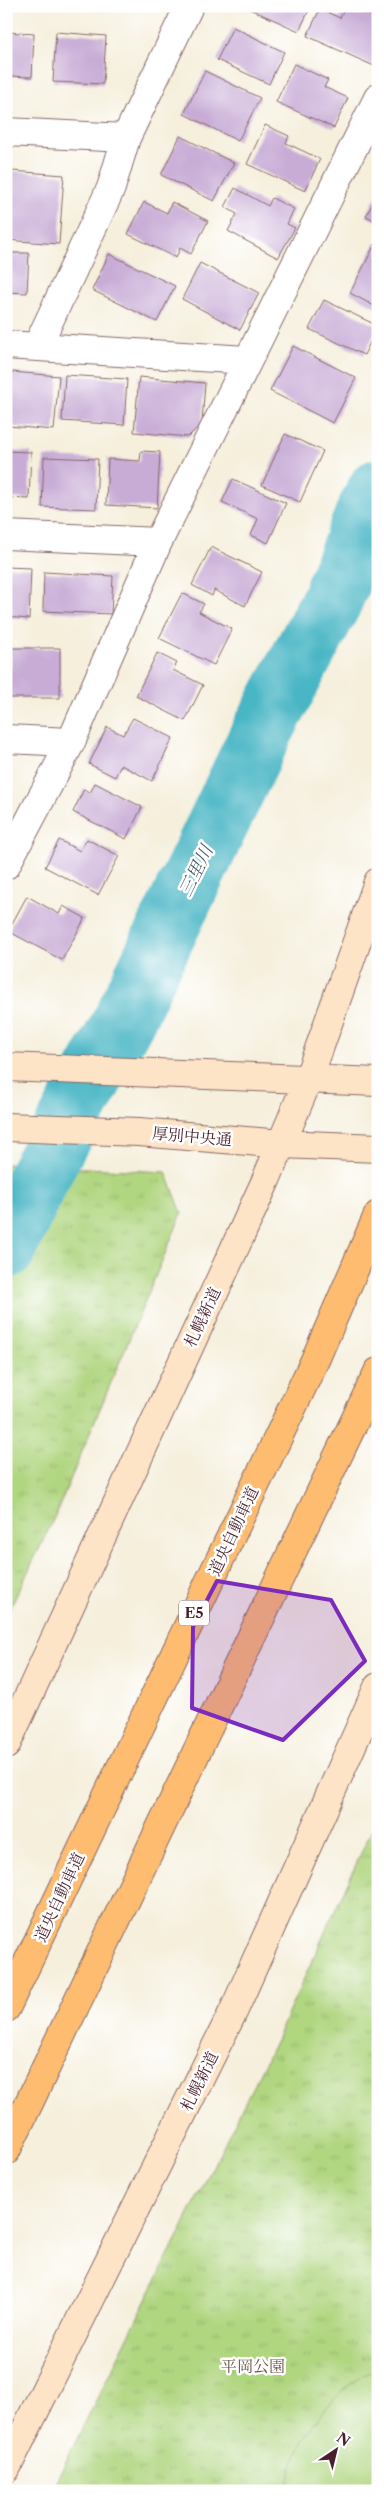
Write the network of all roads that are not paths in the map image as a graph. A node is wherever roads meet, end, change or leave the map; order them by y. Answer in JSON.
{"nodes":[{"id":1,"x":189,"y":6,"type":"edge"},
{"id":2,"x":378,"y":98,"type":"edge"},
{"id":3,"x":6,"y":132,"type":"edge"},
{"id":4,"x":126,"y":138,"type":"junction"},
{"id":5,"x":6,"y":345,"type":"edge"},
{"id":6,"x":37,"y":347,"type":"junction"},
{"id":7,"x":246,"y":360,"type":"junction"},
{"id":8,"x":6,"y":536,"type":"edge"},
{"id":9,"x":158,"y":542,"type":"junction"},
{"id":10,"x":6,"y":739,"type":"edge"},
{"id":11,"x":71,"y":742,"type":"junction"},
{"id":12,"x":6,"y":865,"type":"edge"},
{"id":13,"x":378,"y":882,"type":"edge"},
{"id":14,"x":14,"y":1068,"type":"edge"},
{"id":15,"x":308,"y":1080,"type":"junction"},
{"id":16,"x":378,"y":1082,"type":"edge"},
{"id":17,"x":6,"y":1127,"type":"edge"},
{"id":18,"x":282,"y":1144,"type":"junction"},
{"id":19,"x":367,"y":1147,"type":"edge"},
{"id":20,"x":378,"y":1215,"type":"edge"},
{"id":21,"x":378,"y":1372,"type":"edge"},
{"id":22,"x":378,"y":1687,"type":"edge"},
{"id":23,"x":6,"y":1745,"type":"edge"},
{"id":24,"x":6,"y":2008,"type":"edge"},
{"id":25,"x":6,"y":2151,"type":"edge"},
{"id":26,"x":6,"y":2469,"type":"edge"}],
"edges":[{"from":1,"to":4,"type":"street"},
{"from":2,"to":7,"type":"street"},
{"from":3,"to":4,"type":"street"},
{"from":4,"to":6,"type":"street"},
{"from":5,"to":6,"type":"street"},
{"from":6,"to":7,"type":"street"},
{"from":7,"to":9,"type":"street"},
{"from":8,"to":9,"type":"street"},
{"from":9,"to":11,"type":"street"},
{"from":10,"to":11,"type":"street"},
{"from":11,"to":12,"type":"street"},
{"from":13,"to":15,"type":"street","name":"札幌新道"},
{"from":14,"to":15,"type":"street"},
{"from":15,"to":16,"type":"street"},
{"from":15,"to":18,"type":"street","name":"札幌新道"},
{"from":17,"to":18,"type":"street","name":"厚別中央通"},
{"from":18,"to":19,"type":"street","name":"厚別中央通"},
{"from":18,"to":23,"type":"street","name":"札幌新道"},
{"from":20,"to":24,"type":"highway","name":"道央自動車道","number":"E5"},
{"from":21,"to":25,"type":"highway"},
{"from":22,"to":26,"type":"street","name":"札幌新道"}]}
